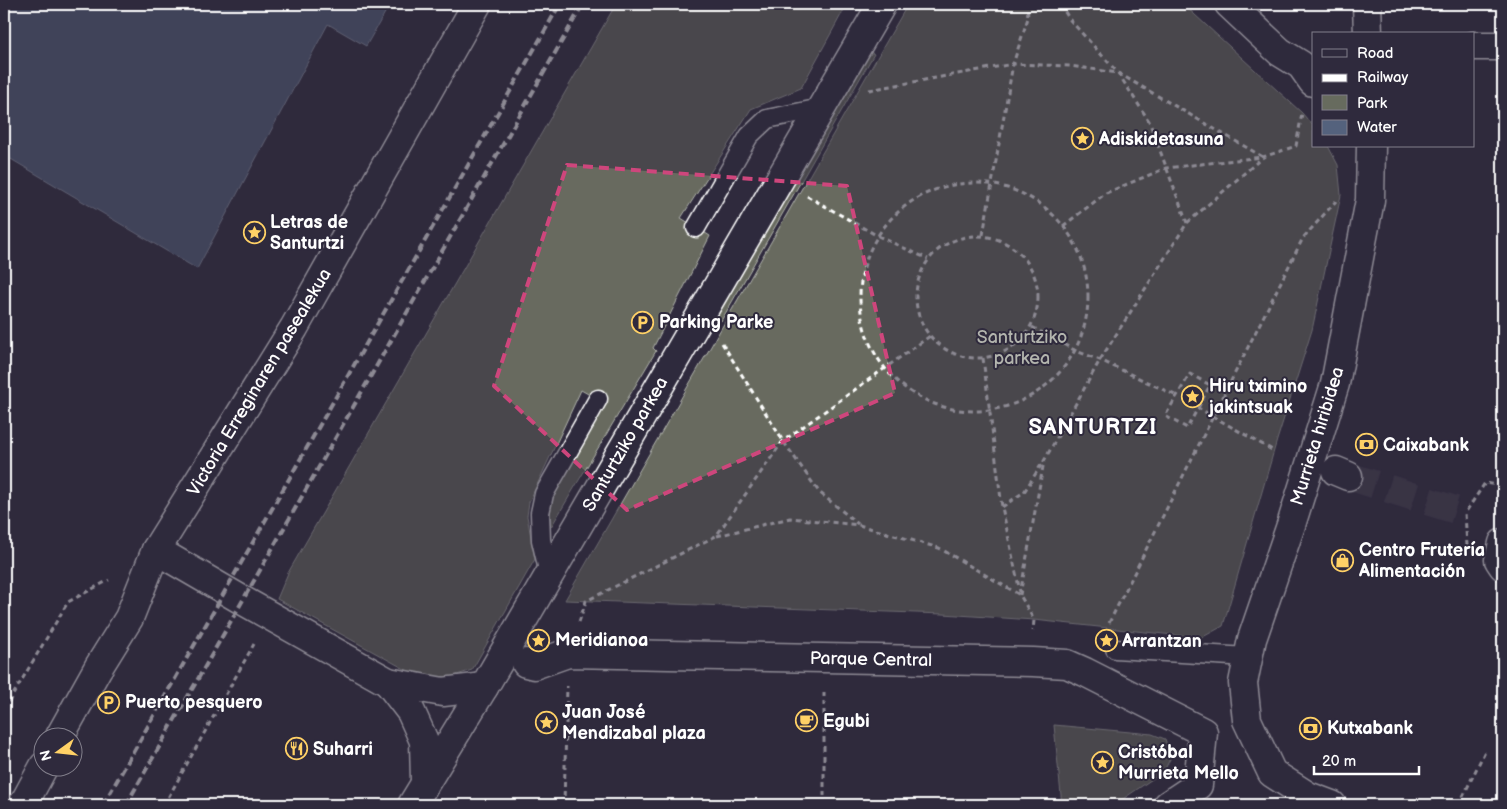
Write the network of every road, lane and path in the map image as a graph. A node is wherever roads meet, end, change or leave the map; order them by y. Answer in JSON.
{"nodes":[{"id":1,"x":477,"y":4,"type":"edge"},
{"id":2,"x":882,"y":4,"type":"edge"},
{"id":3,"x":1027,"y":4,"type":"edge"},
{"id":4,"x":1060,"y":4,"type":"edge"},
{"id":5,"x":1229,"y":4,"type":"edge"},
{"id":6,"x":1367,"y":4,"type":"edge"},
{"id":7,"x":1368,"y":32,"type":"edge"},
{"id":8,"x":1474,"y":46,"type":"edge"},
{"id":9,"x":1503,"y":46,"type":"edge"},
{"id":10,"x":1013,"y":64,"type":"junction"},
{"id":11,"x":1309,"y":70,"type":"edge"},
{"id":12,"x":1118,"y":73,"type":"junction"},
{"id":13,"x":866,"y":90,"type":"dead end"},
{"id":14,"x":821,"y":108,"type":"junction"},
{"id":15,"x":1302,"y":113,"type":"dead end"},
{"id":16,"x":1355,"y":148,"type":"edge"},
{"id":17,"x":1371,"y":148,"type":"edge"},
{"id":18,"x":1263,"y":157,"type":"junction"},
{"id":19,"x":1166,"y":168,"type":"junction"},
{"id":20,"x":992,"y":182,"type":"junction"},
{"id":21,"x":799,"y":191,"type":"dead end"},
{"id":22,"x":1341,"y":195,"type":"dead end"},
{"id":23,"x":1370,"y":200,"type":"junction"},
{"id":24,"x":1187,"y":223,"type":"junction"},
{"id":25,"x":1063,"y":226,"type":"junction"},
{"id":26,"x":696,"y":228,"type":"dead end"},
{"id":27,"x":876,"y":235,"type":"junction"},
{"id":28,"x":983,"y":235,"type":"junction"},
{"id":29,"x":928,"y":259,"type":"junction"},
{"id":30,"x":1032,"y":326,"type":"junction"},
{"id":31,"x":930,"y":336,"type":"junction"},
{"id":32,"x":721,"y":343,"type":"dead end"},
{"id":33,"x":1076,"y":351,"type":"junction"},
{"id":34,"x":983,"y":358,"type":"junction"},
{"id":35,"x":1100,"y":360,"type":"junction"},
{"id":36,"x":884,"y":368,"type":"junction"},
{"id":37,"x":1177,"y":396,"type":"junction"},
{"id":38,"x":598,"y":399,"type":"dead end"},
{"id":39,"x":1198,"y":408,"type":"junction"},
{"id":40,"x":990,"y":411,"type":"junction"},
{"id":41,"x":1212,"y":417,"type":"junction"},
{"id":42,"x":782,"y":441,"type":"junction"},
{"id":43,"x":1274,"y":451,"type":"dead end"},
{"id":44,"x":1044,"y":461,"type":"junction"},
{"id":45,"x":1503,"y":486,"type":"edge"},
{"id":46,"x":1002,"y":507,"type":"junction"},
{"id":47,"x":1465,"y":513,"type":"dead end"},
{"id":48,"x":859,"y":525,"type":"junction"},
{"id":49,"x":716,"y":536,"type":"junction"},
{"id":50,"x":1503,"y":543,"type":"edge"},
{"id":51,"x":156,"y":550,"type":"junction"},
{"id":52,"x":1503,"y":566,"type":"edge"},
{"id":53,"x":549,"y":574,"type":"junction"},
{"id":54,"x":114,"y":577,"type":"dead end"},
{"id":55,"x":1020,"y":595,"type":"junction"},
{"id":56,"x":1034,"y":620,"type":"dead end"},
{"id":57,"x":1106,"y":628,"type":"dead end"},
{"id":58,"x":255,"y":643,"type":"dead end"},
{"id":59,"x":1115,"y":649,"type":"dead end"},
{"id":60,"x":568,"y":653,"type":"junction"},
{"id":61,"x":1248,"y":657,"type":"junction"},
{"id":62,"x":824,"y":658,"type":"junction"},
{"id":63,"x":526,"y":662,"type":"dead end"},
{"id":64,"x":388,"y":682,"type":"junction"},
{"id":65,"x":484,"y":687,"type":"junction"},
{"id":66,"x":4,"y":710,"type":"edge"},
{"id":67,"x":66,"y":726,"type":"edge"},
{"id":68,"x":1485,"y":751,"type":"dead end"},
{"id":69,"x":39,"y":776,"type":"edge"},
{"id":70,"x":425,"y":781,"type":"junction"},
{"id":71,"x":23,"y":805,"type":"edge"},
{"id":72,"x":164,"y":805,"type":"edge"},
{"id":73,"x":412,"y":805,"type":"edge"},
{"id":74,"x":564,"y":805,"type":"edge"},
{"id":75,"x":824,"y":805,"type":"edge"},
{"id":76,"x":1168,"y":805,"type":"edge"},
{"id":77,"x":1332,"y":805,"type":"edge"},
{"id":78,"x":1459,"y":805,"type":"edge"}],
"edges":[{"from":1,"to":51,"type":"street","name":"Victoria Erreginaren pasealekua"},
{"from":2,"to":14,"type":"street","name":"Santurtziko parkea"},
{"from":3,"to":10,"type":"path"},
{"from":4,"to":12,"type":"path"},
{"from":5,"to":11,"type":"street"},
{"from":6,"to":7,"type":"street"},
{"from":8,"to":9,"type":"street"},
{"from":10,"to":12,"type":"path"},
{"from":10,"to":13,"type":"path"},
{"from":10,"to":20,"type":"path"},
{"from":12,"to":18,"type":"path"},
{"from":12,"to":19,"type":"path"},
{"from":14,"to":26,"type":"lane"},
{"from":14,"to":53,"type":"street","name":"Santurtziko parkea"},
{"from":15,"to":18,"type":"path"},
{"from":16,"to":23,"type":"street"},
{"from":17,"to":23,"type":"street","name":"Murrieta hiribidea"},
{"from":18,"to":19,"type":"path"},
{"from":18,"to":24,"type":"path"},
{"from":19,"to":24,"type":"path"},
{"from":19,"to":25,"type":"path"},
{"from":20,"to":25,"type":"path"},
{"from":20,"to":27,"type":"path"},
{"from":20,"to":28,"type":"path"},
{"from":21,"to":27,"type":"path"},
{"from":22,"to":41,"type":"path"},
{"from":23,"to":61,"type":"street","name":"Murrieta hiribidea"},
{"from":24,"to":35,"type":"path"},
{"from":25,"to":33,"type":"path"},
{"from":27,"to":29,"type":"path"},
{"from":27,"to":36,"type":"path"},
{"from":28,"to":29,"type":"path"},
{"from":28,"to":30,"type":"path"},
{"from":29,"to":31,"type":"path"},
{"from":30,"to":33,"type":"path"},
{"from":30,"to":34,"type":"path"},
{"from":31,"to":34,"type":"path"},
{"from":31,"to":36,"type":"path"},
{"from":32,"to":42,"type":"path"},
{"from":33,"to":35,"type":"path"},
{"from":33,"to":40,"type":"path"},
{"from":34,"to":40,"type":"path"},
{"from":35,"to":37,"type":"path"},
{"from":35,"to":44,"type":"path"},
{"from":36,"to":40,"type":"path"},
{"from":36,"to":42,"type":"path"},
{"from":37,"to":39,"type":"path"},
{"from":37,"to":39,"type":"path"},
{"from":38,"to":53,"type":"lane"},
{"from":39,"to":41,"type":"path"},
{"from":40,"to":46,"type":"path"},
{"from":41,"to":43,"type":"path"},
{"from":41,"to":57,"type":"path"},
{"from":42,"to":48,"type":"path"},
{"from":42,"to":49,"type":"path"},
{"from":44,"to":46,"type":"path"},
{"from":44,"to":55,"type":"path"},
{"from":45,"to":47,"type":"path"},
{"from":46,"to":55,"type":"path"},
{"from":48,"to":49,"type":"path"},
{"from":48,"to":55,"type":"path"},
{"from":49,"to":60,"type":"path"},
{"from":50,"to":52,"type":"street"},
{"from":51,"to":64,"type":"street"},
{"from":51,"to":67,"type":"street","name":"Victoria Erreginaren pasealekua"},
{"from":53,"to":65,"type":"street","name":"Santurtziko parkea"},
{"from":54,"to":66,"type":"path"},
{"from":55,"to":56,"type":"path"},
{"from":58,"to":72,"type":"path"},
{"from":59,"to":61,"type":"lane"},
{"from":60,"to":62,"type":"street","name":"Parque Central"},
{"from":60,"to":63,"type":"street","name":"Parque Central"},
{"from":60,"to":74,"type":"path"},
{"from":61,"to":77,"type":"street","name":"Murrieta hiribidea"},
{"from":62,"to":75,"type":"path"},
{"from":62,"to":76,"type":"street","name":"Parque Central"},
{"from":64,"to":65,"type":"street"},
{"from":64,"to":70,"type":"street"},
{"from":65,"to":70,"type":"street","name":"Santurtziko parkea"},
{"from":68,"to":78,"type":"path"},
{"from":69,"to":71,"type":"street"},
{"from":70,"to":73,"type":"street","name":"Santurtziko parkea"}]}
